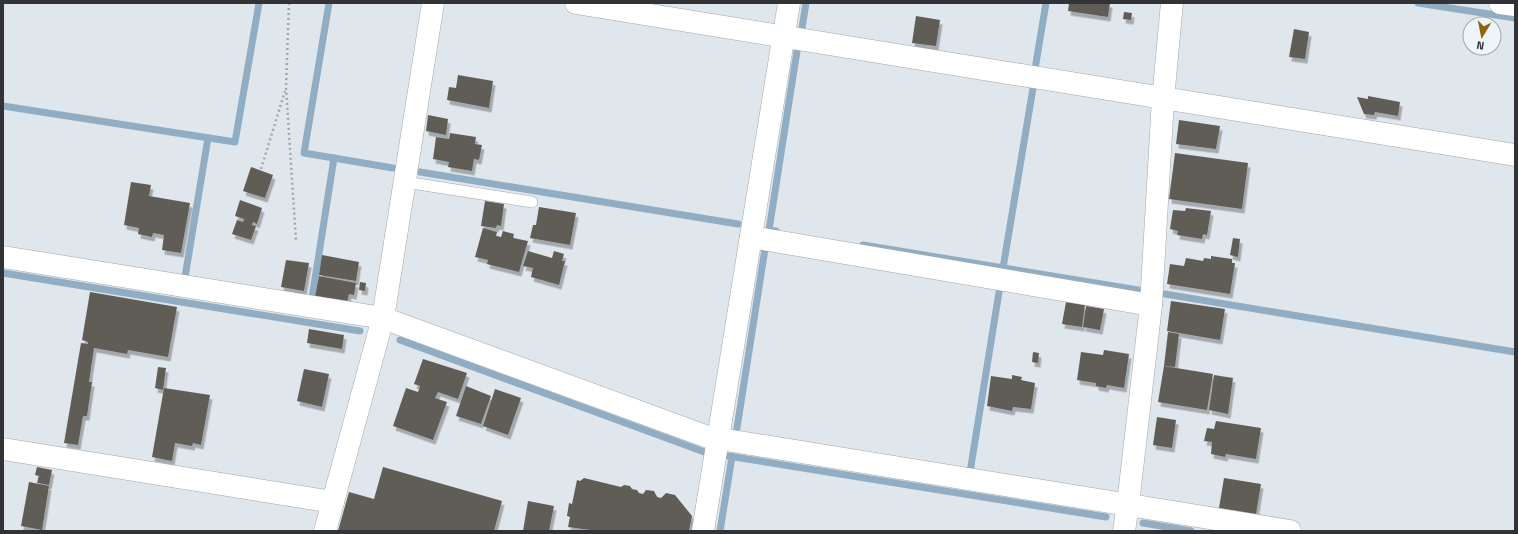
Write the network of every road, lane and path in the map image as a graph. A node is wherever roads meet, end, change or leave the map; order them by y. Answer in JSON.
{"nodes":[{"id":1,"x":289,"y":3,"type":"edge"},
{"id":2,"x":433,"y":3,"type":"edge"},
{"id":3,"x":576,"y":3,"type":"edge"},
{"id":4,"x":789,"y":3,"type":"edge"},
{"id":5,"x":1172,"y":3,"type":"edge"},
{"id":6,"x":1500,"y":3,"type":"edge"},
{"id":7,"x":1515,"y":5,"type":"edge"},
{"id":8,"x":784,"y":36,"type":"junction"},
{"id":9,"x":286,"y":87,"type":"junction"},
{"id":10,"x":1163,"y":99,"type":"junction"},
{"id":11,"x":1515,"y":155,"type":"edge"},
{"id":12,"x":261,"y":169,"type":"dead end"},
{"id":13,"x":405,"y":182,"type":"junction"},
{"id":14,"x":532,"y":202,"type":"dead end"},
{"id":15,"x":752,"y":236,"type":"junction"},
{"id":16,"x":296,"y":241,"type":"dead end"},
{"id":17,"x":3,"y":257,"type":"edge"},
{"id":18,"x":1151,"y":305,"type":"junction"},
{"id":19,"x":383,"y":318,"type":"junction"},
{"id":20,"x":718,"y":438,"type":"junction"},
{"id":21,"x":3,"y":449,"type":"edge"},
{"id":22,"x":333,"y":502,"type":"junction"},
{"id":23,"x":1128,"y":504,"type":"junction"},
{"id":24,"x":325,"y":531,"type":"edge"},
{"id":25,"x":703,"y":531,"type":"edge"},
{"id":26,"x":1124,"y":531,"type":"edge"},
{"id":27,"x":1290,"y":531,"type":"edge"}],
"edges":[{"from":1,"to":9,"type":"path"},
{"from":2,"to":13,"type":"street"},
{"from":3,"to":8,"type":"street"},
{"from":4,"to":8,"type":"street"},
{"from":5,"to":10,"type":"street"},
{"from":6,"to":7,"type":"street"},
{"from":8,"to":10,"type":"street"},
{"from":8,"to":15,"type":"street"},
{"from":9,"to":12,"type":"path"},
{"from":9,"to":16,"type":"path"},
{"from":10,"to":11,"type":"street"},
{"from":10,"to":18,"type":"street"},
{"from":13,"to":14,"type":"lane"},
{"from":13,"to":19,"type":"street"},
{"from":15,"to":18,"type":"street"},
{"from":15,"to":20,"type":"street"},
{"from":17,"to":19,"type":"street"},
{"from":18,"to":23,"type":"street"},
{"from":19,"to":20,"type":"street"},
{"from":19,"to":22,"type":"street"},
{"from":20,"to":23,"type":"street"},
{"from":20,"to":25,"type":"street"},
{"from":21,"to":22,"type":"street"},
{"from":22,"to":24,"type":"street"},
{"from":23,"to":26,"type":"street"},
{"from":23,"to":27,"type":"street"}]}
